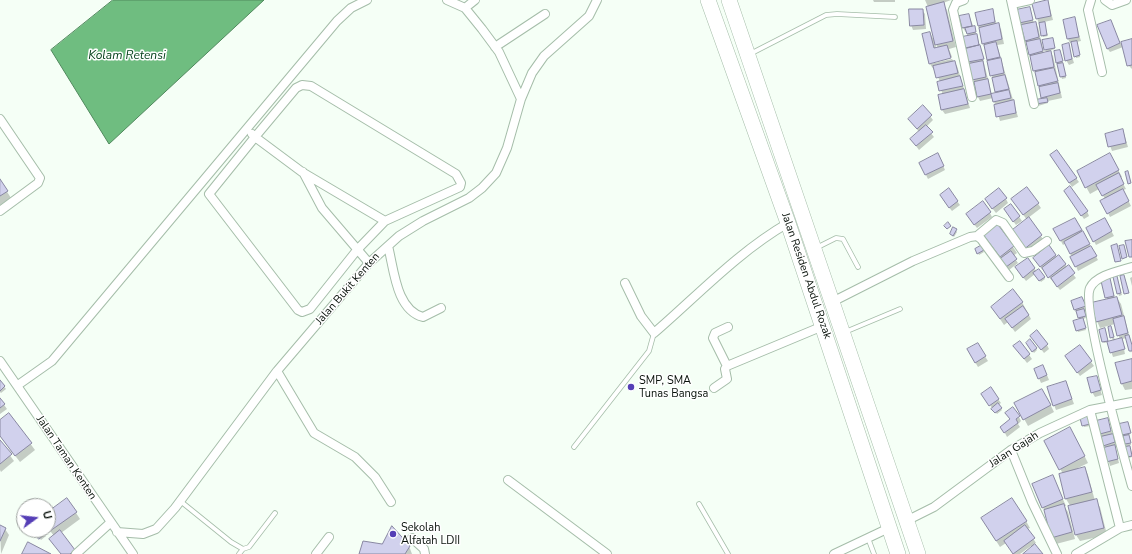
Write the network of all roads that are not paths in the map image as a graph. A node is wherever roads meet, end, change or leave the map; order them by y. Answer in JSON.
{"nodes":[{"id":1,"x":367,"y":0,"type":"edge"},
{"id":2,"x":447,"y":0,"type":"edge"},
{"id":3,"x":475,"y":0,"type":"edge"},
{"id":4,"x":597,"y":0,"type":"edge"},
{"id":5,"x":708,"y":0,"type":"edge"},
{"id":6,"x":729,"y":0,"type":"edge"},
{"id":7,"x":964,"y":0,"type":"edge"},
{"id":8,"x":1030,"y":0,"type":"edge"},
{"id":9,"x":1091,"y":0,"type":"edge"},
{"id":10,"x":1106,"y":0,"type":"edge"},
{"id":11,"x":1126,"y":0,"type":"edge"},
{"id":12,"x":1011,"y":2,"type":"edge"},
{"id":13,"x":465,"y":8,"type":"junction"},
{"id":14,"x":545,"y":14,"type":"dead end"},
{"id":15,"x":895,"y":16,"type":"dead end"},
{"id":16,"x":495,"y":46,"type":"junction"},
{"id":17,"x":748,"y":55,"type":"junction"},
{"id":18,"x":1102,"y":72,"type":"dead end"},
{"id":19,"x":972,"y":97,"type":"dead end"},
{"id":20,"x":521,"y":99,"type":"junction"},
{"id":21,"x":1034,"y":104,"type":"dead end"},
{"id":22,"x":0,"y":119,"type":"edge"},
{"id":23,"x":246,"y":129,"type":"junction"},
{"id":24,"x":255,"y":137,"type":"junction"},
{"id":25,"x":302,"y":172,"type":"junction"},
{"id":26,"x":0,"y":211,"type":"edge"},
{"id":27,"x":385,"y":221,"type":"junction"},
{"id":28,"x":788,"y":223,"type":"junction"},
{"id":29,"x":977,"y":236,"type":"junction"},
{"id":30,"x":1047,"y":241,"type":"dead end"},
{"id":31,"x":388,"y":246,"type":"junction"},
{"id":32,"x":814,"y":249,"type":"junction"},
{"id":33,"x":357,"y":250,"type":"junction"},
{"id":34,"x":369,"y":263,"type":"junction"},
{"id":35,"x":858,"y":267,"type":"dead end"},
{"id":36,"x":1132,"y":267,"type":"edge"},
{"id":37,"x":1009,"y":277,"type":"dead end"},
{"id":38,"x":625,"y":283,"type":"dead end"},
{"id":39,"x":832,"y":302,"type":"junction"},
{"id":40,"x":441,"y":308,"type":"dead end"},
{"id":41,"x":900,"y":309,"type":"dead end"},
{"id":42,"x":823,"y":326,"type":"junction"},
{"id":43,"x":728,"y":327,"type":"dead end"},
{"id":44,"x":654,"y":333,"type":"junction"},
{"id":45,"x":842,"y":333,"type":"junction"},
{"id":46,"x":0,"y":361,"type":"edge"},
{"id":47,"x":727,"y":366,"type":"junction"},
{"id":48,"x":277,"y":371,"type":"junction"},
{"id":49,"x":3,"y":372,"type":"edge"},
{"id":50,"x":18,"y":385,"type":"junction"},
{"id":51,"x":714,"y":388,"type":"dead end"},
{"id":52,"x":1132,"y":402,"type":"edge"},
{"id":53,"x":1111,"y":407,"type":"junction"},
{"id":54,"x":1090,"y":410,"type":"junction"},
{"id":55,"x":574,"y":447,"type":"dead end"},
{"id":56,"x":1011,"y":450,"type":"junction"},
{"id":57,"x":508,"y":480,"type":"dead end"},
{"id":58,"x":1132,"y":486,"type":"edge"},
{"id":59,"x":179,"y":500,"type":"junction"},
{"id":60,"x":391,"y":502,"type":"dead end"},
{"id":61,"x":699,"y":504,"type":"dead end"},
{"id":62,"x":275,"y":513,"type":"dead end"},
{"id":63,"x":906,"y":521,"type":"junction"},
{"id":64,"x":110,"y":523,"type":"junction"},
{"id":65,"x":1132,"y":525,"type":"edge"},
{"id":66,"x":889,"y":528,"type":"junction"},
{"id":67,"x":1120,"y":528,"type":"junction"},
{"id":68,"x":117,"y":532,"type":"junction"},
{"id":69,"x":329,"y":537,"type":"dead end"},
{"id":70,"x":412,"y":538,"type":"dead end"},
{"id":71,"x":868,"y":538,"type":"junction"},
{"id":72,"x":243,"y":549,"type":"junction"},
{"id":73,"x":76,"y":554,"type":"edge"},
{"id":74,"x":133,"y":554,"type":"edge"},
{"id":75,"x":239,"y":554,"type":"edge"},
{"id":76,"x":316,"y":554,"type":"edge"},
{"id":77,"x":425,"y":554,"type":"edge"},
{"id":78,"x":607,"y":554,"type":"edge"},
{"id":79,"x":728,"y":554,"type":"edge"},
{"id":80,"x":834,"y":554,"type":"edge"},
{"id":81,"x":874,"y":554,"type":"edge"},
{"id":82,"x":898,"y":554,"type":"edge"},
{"id":83,"x":918,"y":554,"type":"edge"},
{"id":84,"x":1056,"y":554,"type":"edge"},
{"id":85,"x":1076,"y":554,"type":"edge"}],
"edges":[{"from":1,"to":23,"type":"street"},
{"from":2,"to":13,"type":"street"},
{"from":3,"to":13,"type":"street"},
{"from":4,"to":20,"type":"street","name":"Jalan Bukit Kenten"},
{"from":5,"to":28,"type":"highway","name":"Jalan Residen Abdul Rozak"},
{"from":6,"to":17,"type":"highway","name":"Jalan Residen Abdul Rozak"},
{"from":7,"to":19,"type":"street"},
{"from":8,"to":12,"type":"street"},
{"from":9,"to":18,"type":"street"},
{"from":10,"to":11,"type":"street"},
{"from":12,"to":21,"type":"street"},
{"from":13,"to":16,"type":"street"},
{"from":14,"to":16,"type":"street"},
{"from":15,"to":17,"type":"lane"},
{"from":16,"to":20,"type":"street"},
{"from":17,"to":32,"type":"highway","name":"Jalan Residen Abdul Rozak"},
{"from":20,"to":31,"type":"street","name":"Jalan Bukit Kenten"},
{"from":22,"to":26,"type":"street"},
{"from":23,"to":24,"type":"street"},
{"from":23,"to":50,"type":"street"},
{"from":24,"to":25,"type":"street"},
{"from":24,"to":27,"type":"street"},
{"from":24,"to":33,"type":"street"},
{"from":25,"to":27,"type":"street"},
{"from":25,"to":33,"type":"street"},
{"from":27,"to":33,"type":"street"},
{"from":28,"to":42,"type":"highway","name":"Jalan Residen Abdul Rozak"},
{"from":28,"to":44,"type":"street"},
{"from":29,"to":30,"type":"street"},
{"from":29,"to":37,"type":"street"},
{"from":29,"to":39,"type":"street"},
{"from":31,"to":34,"type":"street","name":"Jalan Bukit Kenten"},
{"from":31,"to":40,"type":"street"},
{"from":32,"to":35,"type":"lane"},
{"from":32,"to":39,"type":"highway","name":"Jalan Residen Abdul Rozak"},
{"from":33,"to":34,"type":"street"},
{"from":34,"to":48,"type":"street","name":"Jalan Bukit Kenten"},
{"from":36,"to":53,"type":"street"},
{"from":38,"to":44,"type":"street"},
{"from":39,"to":45,"type":"highway","name":"Jalan Residen Abdul Rozak"},
{"from":41,"to":45,"type":"lane"},
{"from":42,"to":47,"type":"street"},
{"from":42,"to":66,"type":"highway","name":"Jalan Residen Abdul Rozak"},
{"from":43,"to":47,"type":"street"},
{"from":44,"to":55,"type":"lane"},
{"from":45,"to":63,"type":"highway","name":"Jalan Residen Abdul Rozak"},
{"from":46,"to":49,"type":"street","name":"Jalan Taman Kenten"},
{"from":47,"to":51,"type":"street"},
{"from":48,"to":59,"type":"street","name":"Jalan Bukit Kenten"},
{"from":48,"to":60,"type":"street"},
{"from":49,"to":50,"type":"street","name":"Jalan Taman Kenten"},
{"from":50,"to":64,"type":"street","name":"Jalan Taman Kenten"},
{"from":52,"to":53,"type":"street","name":"Jalan Gajah"},
{"from":53,"to":54,"type":"street","name":"Jalan Gajah"},
{"from":53,"to":58,"type":"street"},
{"from":54,"to":56,"type":"street","name":"Jalan Gajah"},
{"from":54,"to":67,"type":"street"},
{"from":56,"to":63,"type":"street","name":"Jalan Gajah"},
{"from":56,"to":84,"type":"street"},
{"from":57,"to":78,"type":"street"},
{"from":59,"to":68,"type":"street","name":"Jalan Bukit Kenten"},
{"from":59,"to":72,"type":"lane"},
{"from":61,"to":79,"type":"lane"},
{"from":62,"to":72,"type":"lane"},
{"from":63,"to":83,"type":"highway","name":"Jalan Residen Abdul Rozak"},
{"from":64,"to":68,"type":"street","name":"Jalan Taman Kenten"},
{"from":64,"to":73,"type":"street"},
{"from":65,"to":67,"type":"street"},
{"from":66,"to":71,"type":"street"},
{"from":66,"to":82,"type":"highway","name":"Jalan Residen Abdul Rozak"},
{"from":67,"to":85,"type":"street"},
{"from":68,"to":74,"type":"street","name":"Jalan Taman Kenten"},
{"from":69,"to":76,"type":"street"},
{"from":70,"to":77,"type":"street"},
{"from":71,"to":80,"type":"street"},
{"from":71,"to":81,"type":"lane"},
{"from":72,"to":75,"type":"lane"}]}
